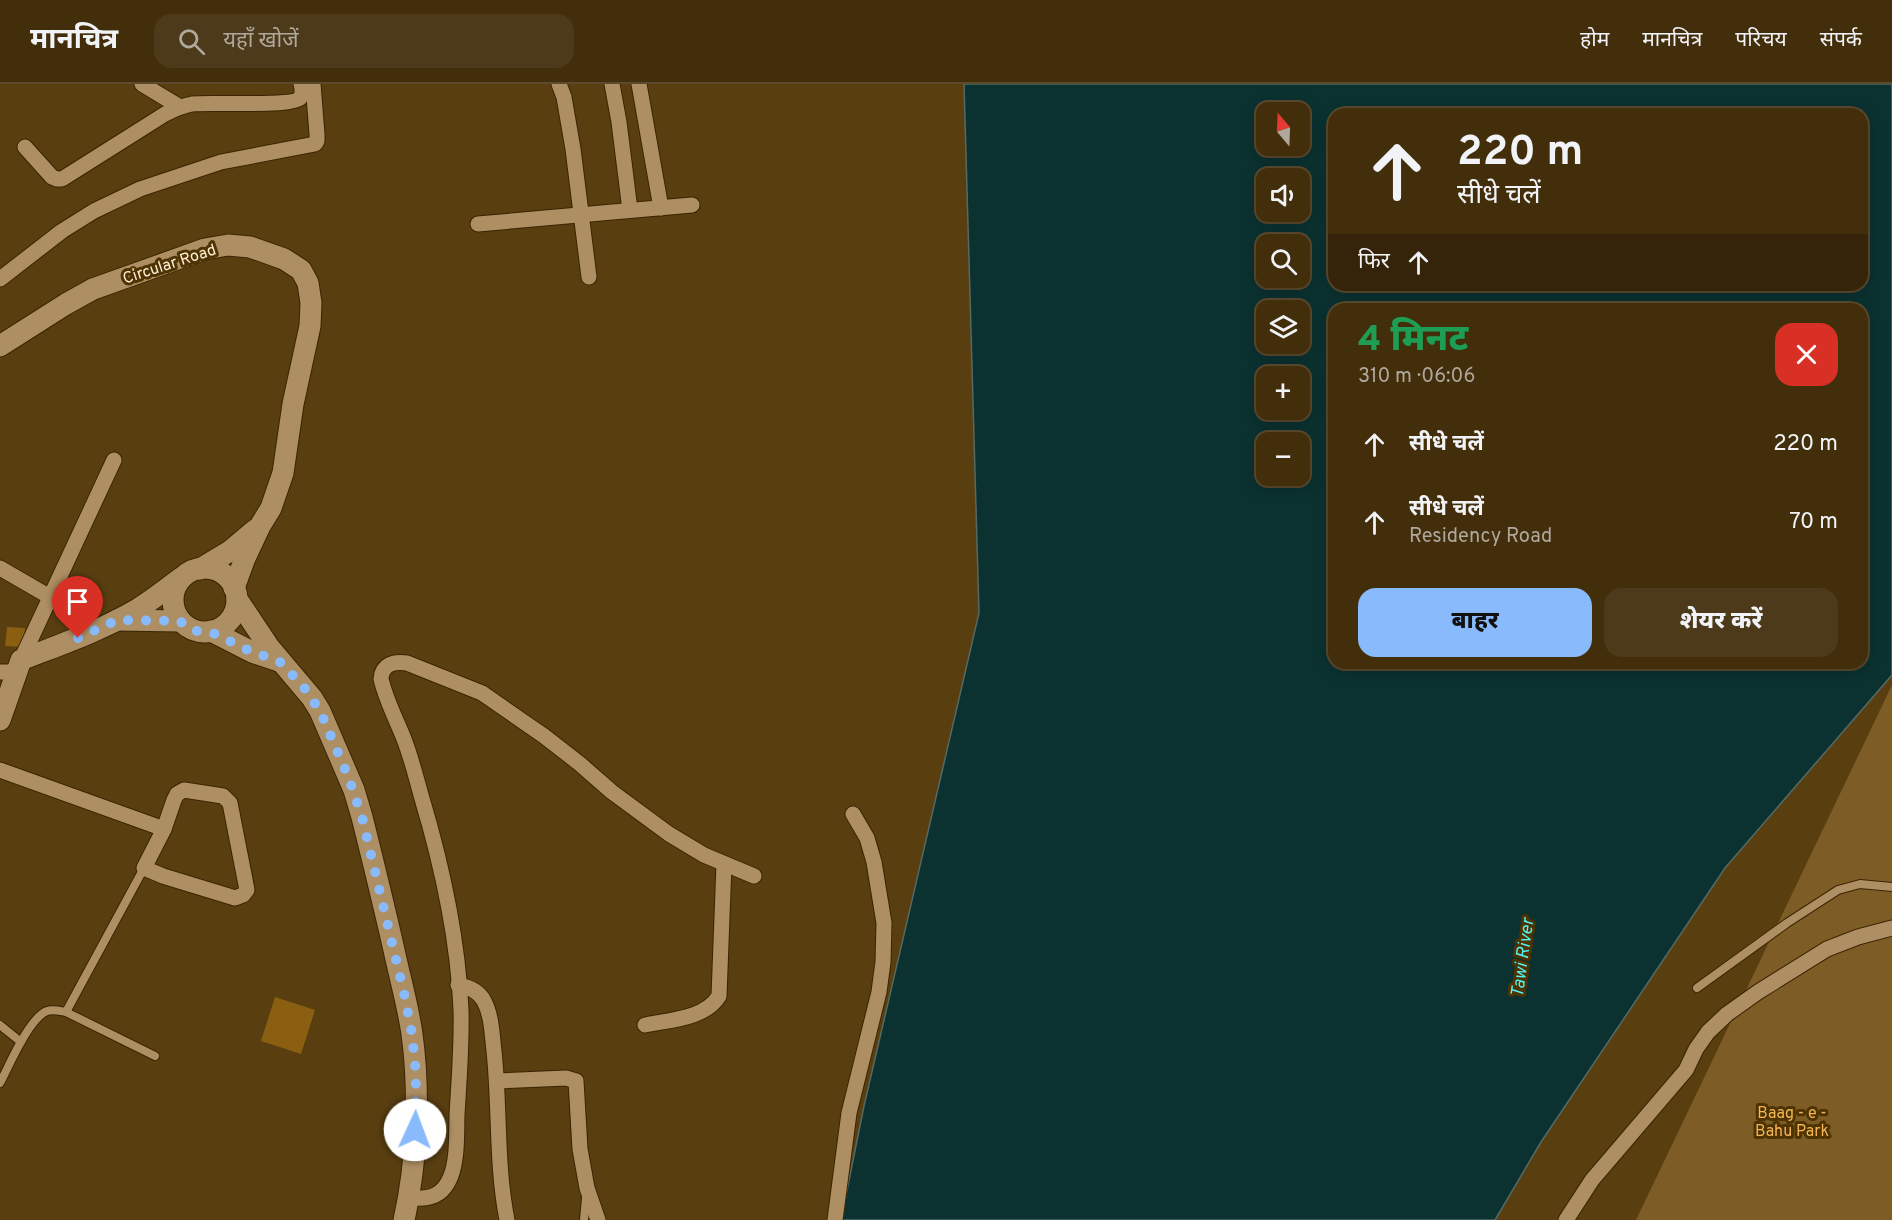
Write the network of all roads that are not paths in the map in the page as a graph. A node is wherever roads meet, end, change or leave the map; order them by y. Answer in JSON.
{"nodes":[{"id":1,"x":142,"y":84,"type":"edge"},
{"id":2,"x":301,"y":84,"type":"edge"},
{"id":3,"x":314,"y":84,"type":"edge"},
{"id":4,"x":560,"y":84,"type":"edge"},
{"id":5,"x":612,"y":84,"type":"edge"},
{"id":6,"x":639,"y":84,"type":"edge"},
{"id":7,"x":180,"y":107,"type":"junction"},
{"id":8,"x":25,"y":147,"type":"dead end"},
{"id":9,"x":692,"y":205,"type":"dead end"},
{"id":10,"x":661,"y":208,"type":"junction"},
{"id":11,"x":630,"y":210,"type":"junction"},
{"id":12,"x":581,"y":214,"type":"junction"},
{"id":13,"x":478,"y":224,"type":"dead end"},
{"id":14,"x":589,"y":277,"type":"dead end"},
{"id":15,"x":0,"y":279,"type":"edge"},
{"id":16,"x":0,"y":346,"type":"edge"},
{"id":17,"x":114,"y":460,"type":"dead end"},
{"id":18,"x":260,"y":526,"type":"junction"},
{"id":19,"x":0,"y":568,"type":"edge"},
{"id":20,"x":191,"y":573,"type":"junction"},
{"id":21,"x":236,"y":593,"type":"junction"},
{"id":22,"x":50,"y":597,"type":"junction"},
{"id":23,"x":117,"y":620,"type":"junction"},
{"id":24,"x":180,"y":621,"type":"junction"},
{"id":25,"x":211,"y":632,"type":"junction"},
{"id":26,"x":279,"y":661,"type":"junction"},
{"id":27,"x":12,"y":668,"type":"edge"},
{"id":28,"x":0,"y":720,"type":"edge"},
{"id":29,"x":0,"y":770,"type":"edge"},
{"id":30,"x":853,"y":813,"type":"dead end"},
{"id":31,"x":164,"y":829,"type":"junction"},
{"id":32,"x":724,"y":864,"type":"junction"},
{"id":33,"x":144,"y":868,"type":"junction"},
{"id":34,"x":754,"y":876,"type":"dead end"},
{"id":35,"x":1892,"y":887,"type":"edge"},
{"id":36,"x":1892,"y":928,"type":"edge"},
{"id":37,"x":458,"y":985,"type":"junction"},
{"id":38,"x":1697,"y":988,"type":"dead end"},
{"id":39,"x":66,"y":1012,"type":"junction"},
{"id":40,"x":645,"y":1024,"type":"dead end"},
{"id":41,"x":0,"y":1025,"type":"edge"},
{"id":42,"x":21,"y":1042,"type":"junction"},
{"id":43,"x":155,"y":1056,"type":"dead end"},
{"id":44,"x":497,"y":1081,"type":"junction"},
{"id":45,"x":0,"y":1083,"type":"edge"},
{"id":46,"x":587,"y":1188,"type":"junction"},
{"id":47,"x":409,"y":1197,"type":"junction"},
{"id":48,"x":404,"y":1220,"type":"edge"},
{"id":49,"x":507,"y":1220,"type":"edge"},
{"id":50,"x":584,"y":1220,"type":"edge"},
{"id":51,"x":598,"y":1220,"type":"edge"},
{"id":52,"x":835,"y":1220,"type":"edge"},
{"id":53,"x":1566,"y":1220,"type":"edge"}],
"edges":[{"from":1,"to":7,"type":"street"},
{"from":2,"to":7,"type":"street"},
{"from":3,"to":15,"type":"street"},
{"from":4,"to":12,"type":"street"},
{"from":5,"to":11,"type":"street"},
{"from":6,"to":10,"type":"street"},
{"from":7,"to":8,"type":"street"},
{"from":9,"to":10,"type":"street"},
{"from":10,"to":11,"type":"street"},
{"from":11,"to":12,"type":"street"},
{"from":12,"to":13,"type":"street"},
{"from":12,"to":14,"type":"street"},
{"from":16,"to":18,"type":"main road","name":"Circular Road"},
{"from":17,"to":22,"type":"street"},
{"from":18,"to":20,"type":"main road"},
{"from":18,"to":21,"type":"main road","name":"Circular Road"},
{"from":19,"to":22,"type":"street"},
{"from":20,"to":21,"type":"main road"},
{"from":20,"to":23,"type":"main road"},
{"from":20,"to":24,"type":"main road"},
{"from":21,"to":25,"type":"main road"},
{"from":21,"to":26,"type":"main road"},
{"from":22,"to":27,"type":"street"},
{"from":23,"to":24,"type":"main road"},
{"from":23,"to":27,"type":"main road"},
{"from":24,"to":25,"type":"main road"},
{"from":25,"to":26,"type":"main road"},
{"from":26,"to":47,"type":"main road"},
{"from":27,"to":28,"type":"main road"},
{"from":29,"to":31,"type":"street"},
{"from":30,"to":52,"type":"street"},
{"from":31,"to":33,"type":"street"},
{"from":31,"to":33,"type":"street"},
{"from":32,"to":34,"type":"street"},
{"from":32,"to":37,"type":"street"},
{"from":32,"to":40,"type":"street"},
{"from":33,"to":39,"type":"lane"},
{"from":35,"to":38,"type":"lane"},
{"from":36,"to":53,"type":"street"},
{"from":37,"to":44,"type":"street"},
{"from":37,"to":47,"type":"street"},
{"from":39,"to":42,"type":"lane"},
{"from":39,"to":43,"type":"lane"},
{"from":41,"to":42,"type":"lane"},
{"from":42,"to":45,"type":"lane"},
{"from":44,"to":46,"type":"street"},
{"from":44,"to":49,"type":"street"},
{"from":46,"to":50,"type":"lane"},
{"from":46,"to":51,"type":"street"},
{"from":47,"to":48,"type":"main road"}]}
